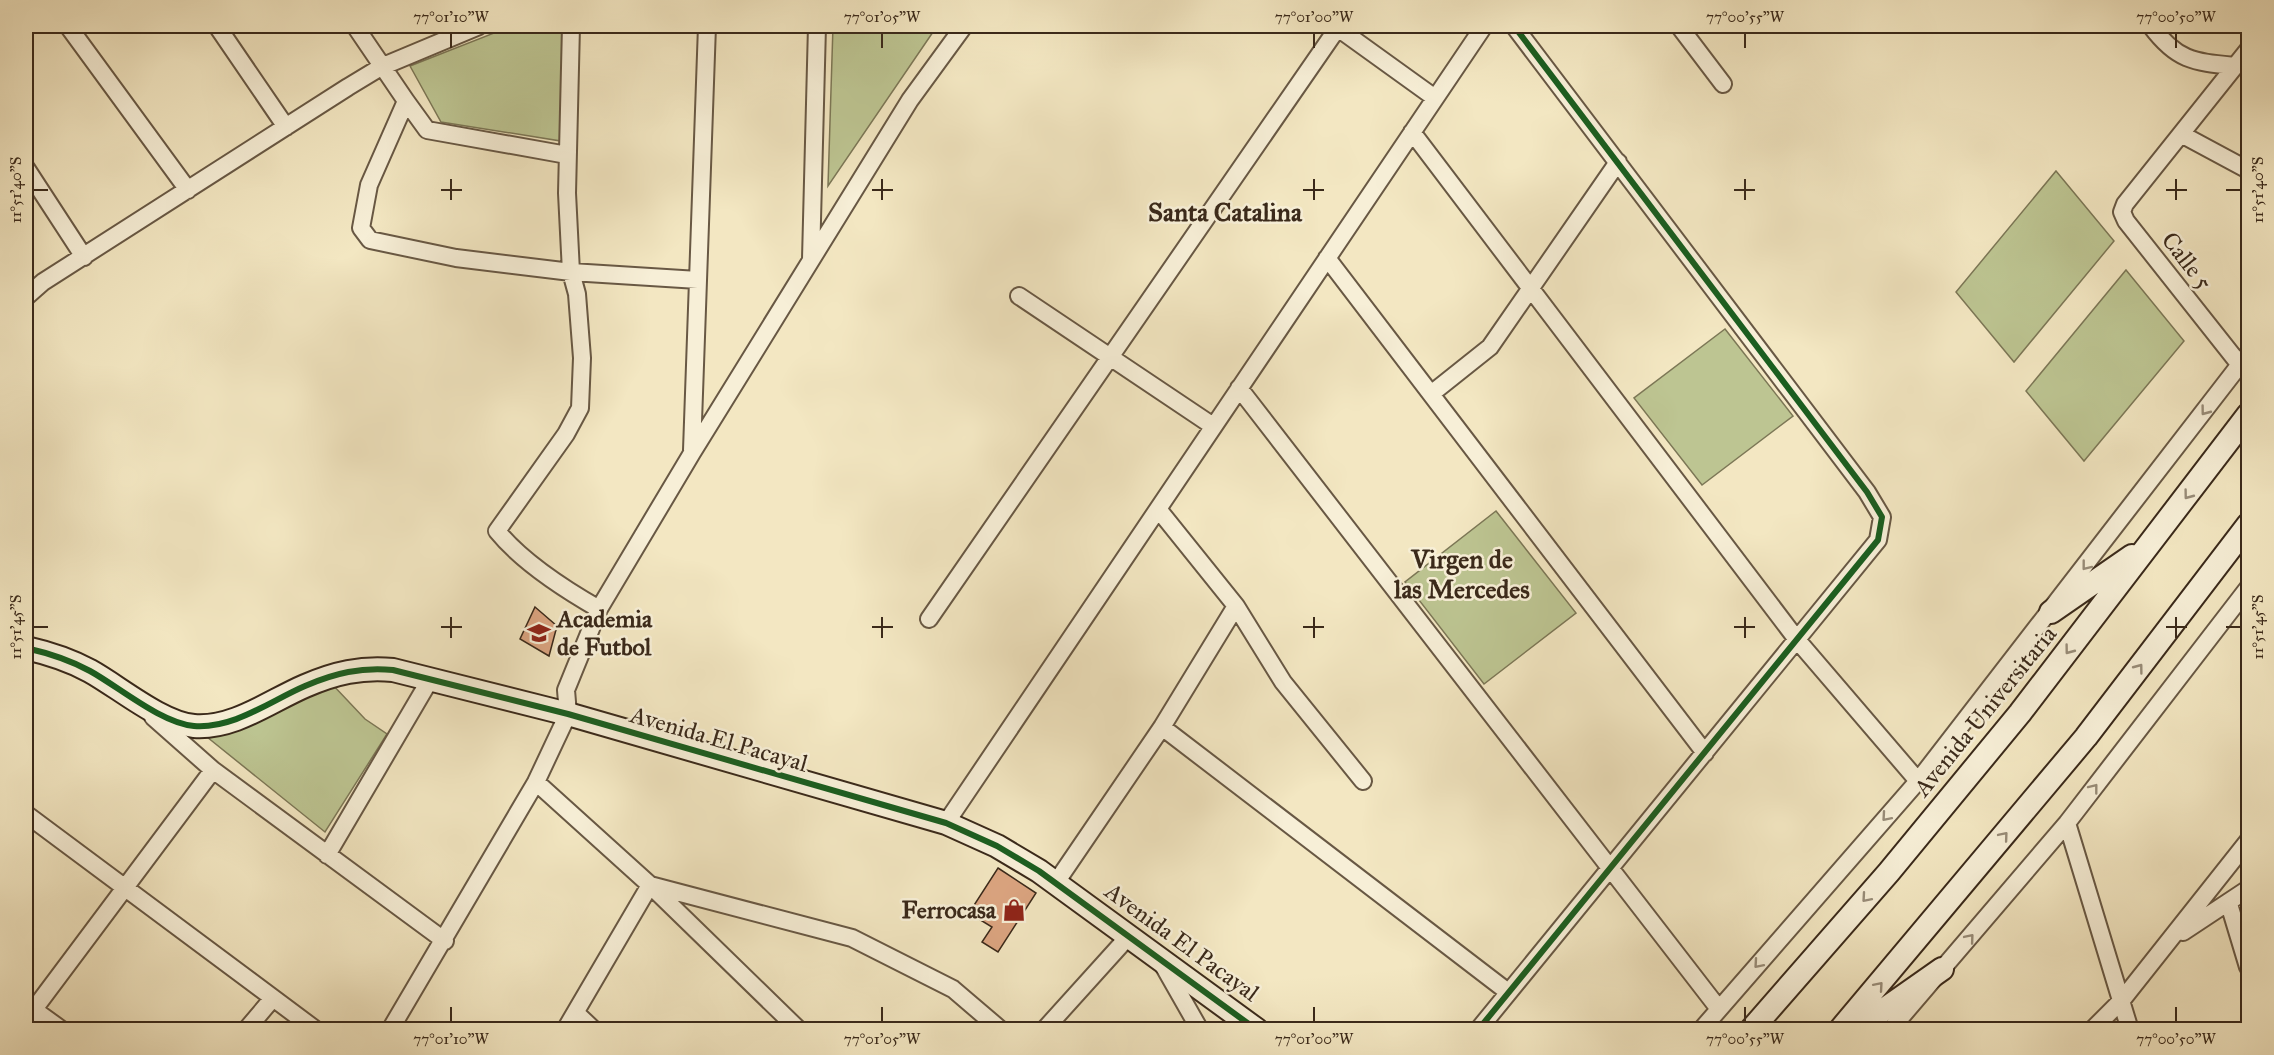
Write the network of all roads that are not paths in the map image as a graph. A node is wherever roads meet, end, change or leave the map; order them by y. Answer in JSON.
{"nodes":[{"id":1,"x":68,"y":26,"type":"edge"},
{"id":2,"x":217,"y":26,"type":"edge"},
{"id":3,"x":355,"y":26,"type":"edge"},
{"id":4,"x":479,"y":26,"type":"edge"},
{"id":5,"x":571,"y":26,"type":"edge"},
{"id":6,"x":707,"y":26,"type":"edge"},
{"id":7,"x":817,"y":26,"type":"edge"},
{"id":8,"x":1484,"y":26,"type":"edge"},
{"id":9,"x":1514,"y":26,"type":"edge"},
{"id":10,"x":1679,"y":26,"type":"edge"},
{"id":11,"x":2151,"y":26,"type":"edge"},
{"id":12,"x":1337,"y":27,"type":"edge"},
{"id":13,"x":958,"y":28,"type":"edge"},
{"id":14,"x":2248,"y":50,"type":"edge"},
{"id":15,"x":2235,"y":66,"type":"junction"},
{"id":16,"x":381,"y":67,"type":"junction"},
{"id":17,"x":1723,"y":84,"type":"dead end"},
{"id":18,"x":1435,"y":98,"type":"junction"},
{"id":19,"x":406,"y":101,"type":"junction"},
{"id":20,"x":286,"y":127,"type":"junction"},
{"id":21,"x":1412,"y":132,"type":"junction"},
{"id":22,"x":2181,"y":134,"type":"junction"},
{"id":23,"x":567,"y":156,"type":"junction"},
{"id":24,"x":1617,"y":162,"type":"junction"},
{"id":25,"x":26,"y":168,"type":"edge"},
{"id":26,"x":2248,"y":170,"type":"edge"},
{"id":27,"x":188,"y":190,"type":"junction"},
{"id":28,"x":84,"y":257,"type":"junction"},
{"id":29,"x":1327,"y":258,"type":"junction"},
{"id":30,"x":811,"y":261,"type":"junction"},
{"id":31,"x":571,"y":272,"type":"junction"},
{"id":32,"x":698,"y":280,"type":"junction"},
{"id":33,"x":1531,"y":289,"type":"junction"},
{"id":34,"x":1019,"y":296,"type":"dead end"},
{"id":35,"x":26,"y":297,"type":"edge"},
{"id":36,"x":1111,"y":356,"type":"junction"},
{"id":37,"x":2244,"y":359,"type":"edge"},
{"id":38,"x":1239,"y":387,"type":"junction"},
{"id":39,"x":1431,"y":394,"type":"junction"},
{"id":40,"x":2248,"y":415,"type":"edge"},
{"id":41,"x":1213,"y":426,"type":"junction"},
{"id":42,"x":692,"y":453,"type":"junction"},
{"id":43,"x":1158,"y":509,"type":"junction"},
{"id":44,"x":2248,"y":525,"type":"edge"},
{"id":45,"x":2151,"y":543,"type":"junction"},
{"id":46,"x":2248,"y":588,"type":"edge"},
{"id":47,"x":1236,"y":606,"type":"junction"},
{"id":48,"x":599,"y":609,"type":"junction"},
{"id":49,"x":2051,"y":612,"type":"junction"},
{"id":50,"x":929,"y":619,"type":"dead end"},
{"id":51,"x":1798,"y":641,"type":"junction"},
{"id":52,"x":26,"y":648,"type":"edge"},
{"id":53,"x":431,"y":678,"type":"junction"},
{"id":54,"x":128,"y":694,"type":"junction"},
{"id":55,"x":568,"y":714,"type":"junction"},
{"id":56,"x":1162,"y":727,"type":"junction"},
{"id":57,"x":1705,"y":753,"type":"junction"},
{"id":58,"x":213,"y":770,"type":"junction"},
{"id":59,"x":1363,"y":781,"type":"dead end"},
{"id":60,"x":1918,"y":781,"type":"junction"},
{"id":61,"x":536,"y":782,"type":"junction"},
{"id":62,"x":26,"y":814,"type":"edge"},
{"id":63,"x":946,"y":823,"type":"junction"},
{"id":64,"x":2067,"y":823,"type":"junction"},
{"id":65,"x":2248,"y":841,"type":"edge"},
{"id":66,"x":327,"y":855,"type":"junction"},
{"id":67,"x":1609,"y":870,"type":"junction"},
{"id":68,"x":1055,"y":884,"type":"junction"},
{"id":69,"x":650,"y":885,"type":"junction"},
{"id":70,"x":125,"y":888,"type":"junction"},
{"id":71,"x":2248,"y":889,"type":"edge"},
{"id":72,"x":2229,"y":904,"type":"junction"},
{"id":73,"x":1128,"y":937,"type":"junction"},
{"id":74,"x":2172,"y":938,"type":"junction"},
{"id":75,"x":445,"y":941,"type":"junction"},
{"id":76,"x":1163,"y":963,"type":"junction"},
{"id":77,"x":2248,"y":967,"type":"edge"},
{"id":78,"x":1942,"y":969,"type":"junction"},
{"id":79,"x":1508,"y":992,"type":"junction"},
{"id":80,"x":273,"y":998,"type":"junction"},
{"id":81,"x":2122,"y":1000,"type":"junction"},
{"id":82,"x":1719,"y":1009,"type":"junction"},
{"id":83,"x":28,"y":1011,"type":"edge"},
{"id":84,"x":576,"y":1013,"type":"junction"},
{"id":85,"x":62,"y":1029,"type":"edge"},
{"id":86,"x":246,"y":1029,"type":"edge"},
{"id":87,"x":316,"y":1029,"type":"edge"},
{"id":88,"x":390,"y":1029,"type":"edge"},
{"id":89,"x":566,"y":1029,"type":"edge"},
{"id":90,"x":594,"y":1029,"type":"edge"},
{"id":91,"x":799,"y":1029,"type":"edge"},
{"id":92,"x":1001,"y":1029,"type":"edge"},
{"id":93,"x":1044,"y":1029,"type":"edge"},
{"id":94,"x":1200,"y":1029,"type":"edge"},
{"id":95,"x":1257,"y":1029,"type":"edge"},
{"id":96,"x":1478,"y":1029,"type":"edge"},
{"id":97,"x":1701,"y":1029,"type":"edge"},
{"id":98,"x":1751,"y":1029,"type":"edge"},
{"id":99,"x":1840,"y":1029,"type":"edge"},
{"id":100,"x":1855,"y":1029,"type":"edge"},
{"id":101,"x":1890,"y":1029,"type":"edge"},
{"id":102,"x":2092,"y":1029,"type":"edge"},
{"id":103,"x":2130,"y":1029,"type":"edge"}],
"edges":[{"from":1,"to":27,"type":"street"},
{"from":2,"to":20,"type":"street"},
{"from":3,"to":16,"type":"street"},
{"from":4,"to":16,"type":"street"},
{"from":5,"to":23,"type":"street"},
{"from":6,"to":32,"type":"street"},
{"from":7,"to":30,"type":"street"},
{"from":8,"to":18,"type":"street"},
{"from":9,"to":24,"type":"street"},
{"from":10,"to":17,"type":"street"},
{"from":11,"to":15,"type":"street"},
{"from":12,"to":18,"type":"street"},
{"from":12,"to":36,"type":"street"},
{"from":13,"to":30,"type":"street"},
{"from":14,"to":15,"type":"street"},
{"from":15,"to":22,"type":"street"},
{"from":16,"to":19,"type":"street"},
{"from":16,"to":20,"type":"street"},
{"from":18,"to":21,"type":"street"},
{"from":19,"to":23,"type":"street"},
{"from":19,"to":31,"type":"street"},
{"from":20,"to":27,"type":"street"},
{"from":21,"to":29,"type":"street"},
{"from":21,"to":33,"type":"street"},
{"from":22,"to":26,"type":"street"},
{"from":22,"to":37,"type":"street","name":"Calle 5"},
{"from":23,"to":31,"type":"street"},
{"from":24,"to":33,"type":"street"},
{"from":24,"to":51,"type":"street"},
{"from":25,"to":28,"type":"street"},
{"from":27,"to":28,"type":"street"},
{"from":28,"to":35,"type":"street"},
{"from":29,"to":38,"type":"street"},
{"from":29,"to":39,"type":"street"},
{"from":30,"to":42,"type":"street"},
{"from":31,"to":32,"type":"street"},
{"from":31,"to":48,"type":"street"},
{"from":32,"to":42,"type":"street"},
{"from":33,"to":39,"type":"street"},
{"from":33,"to":51,"type":"street"},
{"from":34,"to":36,"type":"street"},
{"from":36,"to":41,"type":"street"},
{"from":36,"to":50,"type":"street"},
{"from":37,"to":49,"type":"street","one_way":true},
{"from":38,"to":41,"type":"street"},
{"from":38,"to":67,"type":"street"},
{"from":39,"to":57,"type":"street"},
{"from":40,"to":45,"type":"street","name":"Avenida Universitaria","one_way":true},
{"from":41,"to":43,"type":"street"},
{"from":42,"to":48,"type":"street"},
{"from":43,"to":47,"type":"street"},
{"from":43,"to":63,"type":"street"},
{"from":99,"to":44,"type":"street","one_way":true},
{"from":45,"to":49,"type":"street"},
{"from":45,"to":98,"type":"street","name":"Avenida Universitaria","one_way":true},
{"from":64,"to":46,"type":"street","one_way":true},
{"from":47,"to":56,"type":"street"},
{"from":47,"to":59,"type":"street"},
{"from":48,"to":55,"type":"street"},
{"from":49,"to":60,"type":"street"},
{"from":51,"to":57,"type":"street"},
{"from":51,"to":60,"type":"street"},
{"from":52,"to":54,"type":"street","name":"Avenida El Pacayal"},
{"from":53,"to":54,"type":"street","name":"Avenida El Pacayal"},
{"from":53,"to":55,"type":"street","name":"Avenida El Pacayal"},
{"from":53,"to":66,"type":"street"},
{"from":54,"to":58,"type":"street"},
{"from":55,"to":61,"type":"street"},
{"from":55,"to":63,"type":"street","name":"Avenida El Pacayal"},
{"from":56,"to":68,"type":"street"},
{"from":56,"to":79,"type":"street"},
{"from":57,"to":67,"type":"street"},
{"from":58,"to":66,"type":"street"},
{"from":58,"to":70,"type":"street"},
{"from":60,"to":82,"type":"street","one_way":true},
{"from":61,"to":69,"type":"street"},
{"from":61,"to":75,"type":"street"},
{"from":62,"to":70,"type":"street"},
{"from":63,"to":68,"type":"street","name":"Avenida El Pacayal"},
{"from":78,"to":64,"type":"street","one_way":true},
{"from":64,"to":81,"type":"street"},
{"from":65,"to":74,"type":"street"},
{"from":66,"to":75,"type":"street"},
{"from":67,"to":79,"type":"street"},
{"from":67,"to":82,"type":"street"},
{"from":68,"to":73,"type":"street","name":"Avenida El Pacayal"},
{"from":69,"to":84,"type":"street"},
{"from":69,"to":91,"type":"street"},
{"from":69,"to":92,"type":"street"},
{"from":70,"to":80,"type":"street"},
{"from":70,"to":83,"type":"street"},
{"from":71,"to":72,"type":"street"},
{"from":72,"to":74,"type":"street"},
{"from":72,"to":77,"type":"street"},
{"from":73,"to":76,"type":"street","name":"Avenida El Pacayal"},
{"from":73,"to":93,"type":"street"},
{"from":74,"to":81,"type":"street"},
{"from":75,"to":88,"type":"street"},
{"from":76,"to":94,"type":"street"},
{"from":76,"to":95,"type":"street","name":"Avenida El Pacayal"},
{"from":78,"to":100,"type":"street"},
{"from":78,"to":101,"type":"street"},
{"from":79,"to":96,"type":"street"},
{"from":80,"to":86,"type":"street"},
{"from":80,"to":87,"type":"street"},
{"from":81,"to":102,"type":"street"},
{"from":81,"to":103,"type":"street"},
{"from":82,"to":97,"type":"street"},
{"from":83,"to":85,"type":"street"},
{"from":84,"to":89,"type":"street"},
{"from":84,"to":90,"type":"street"}]}
